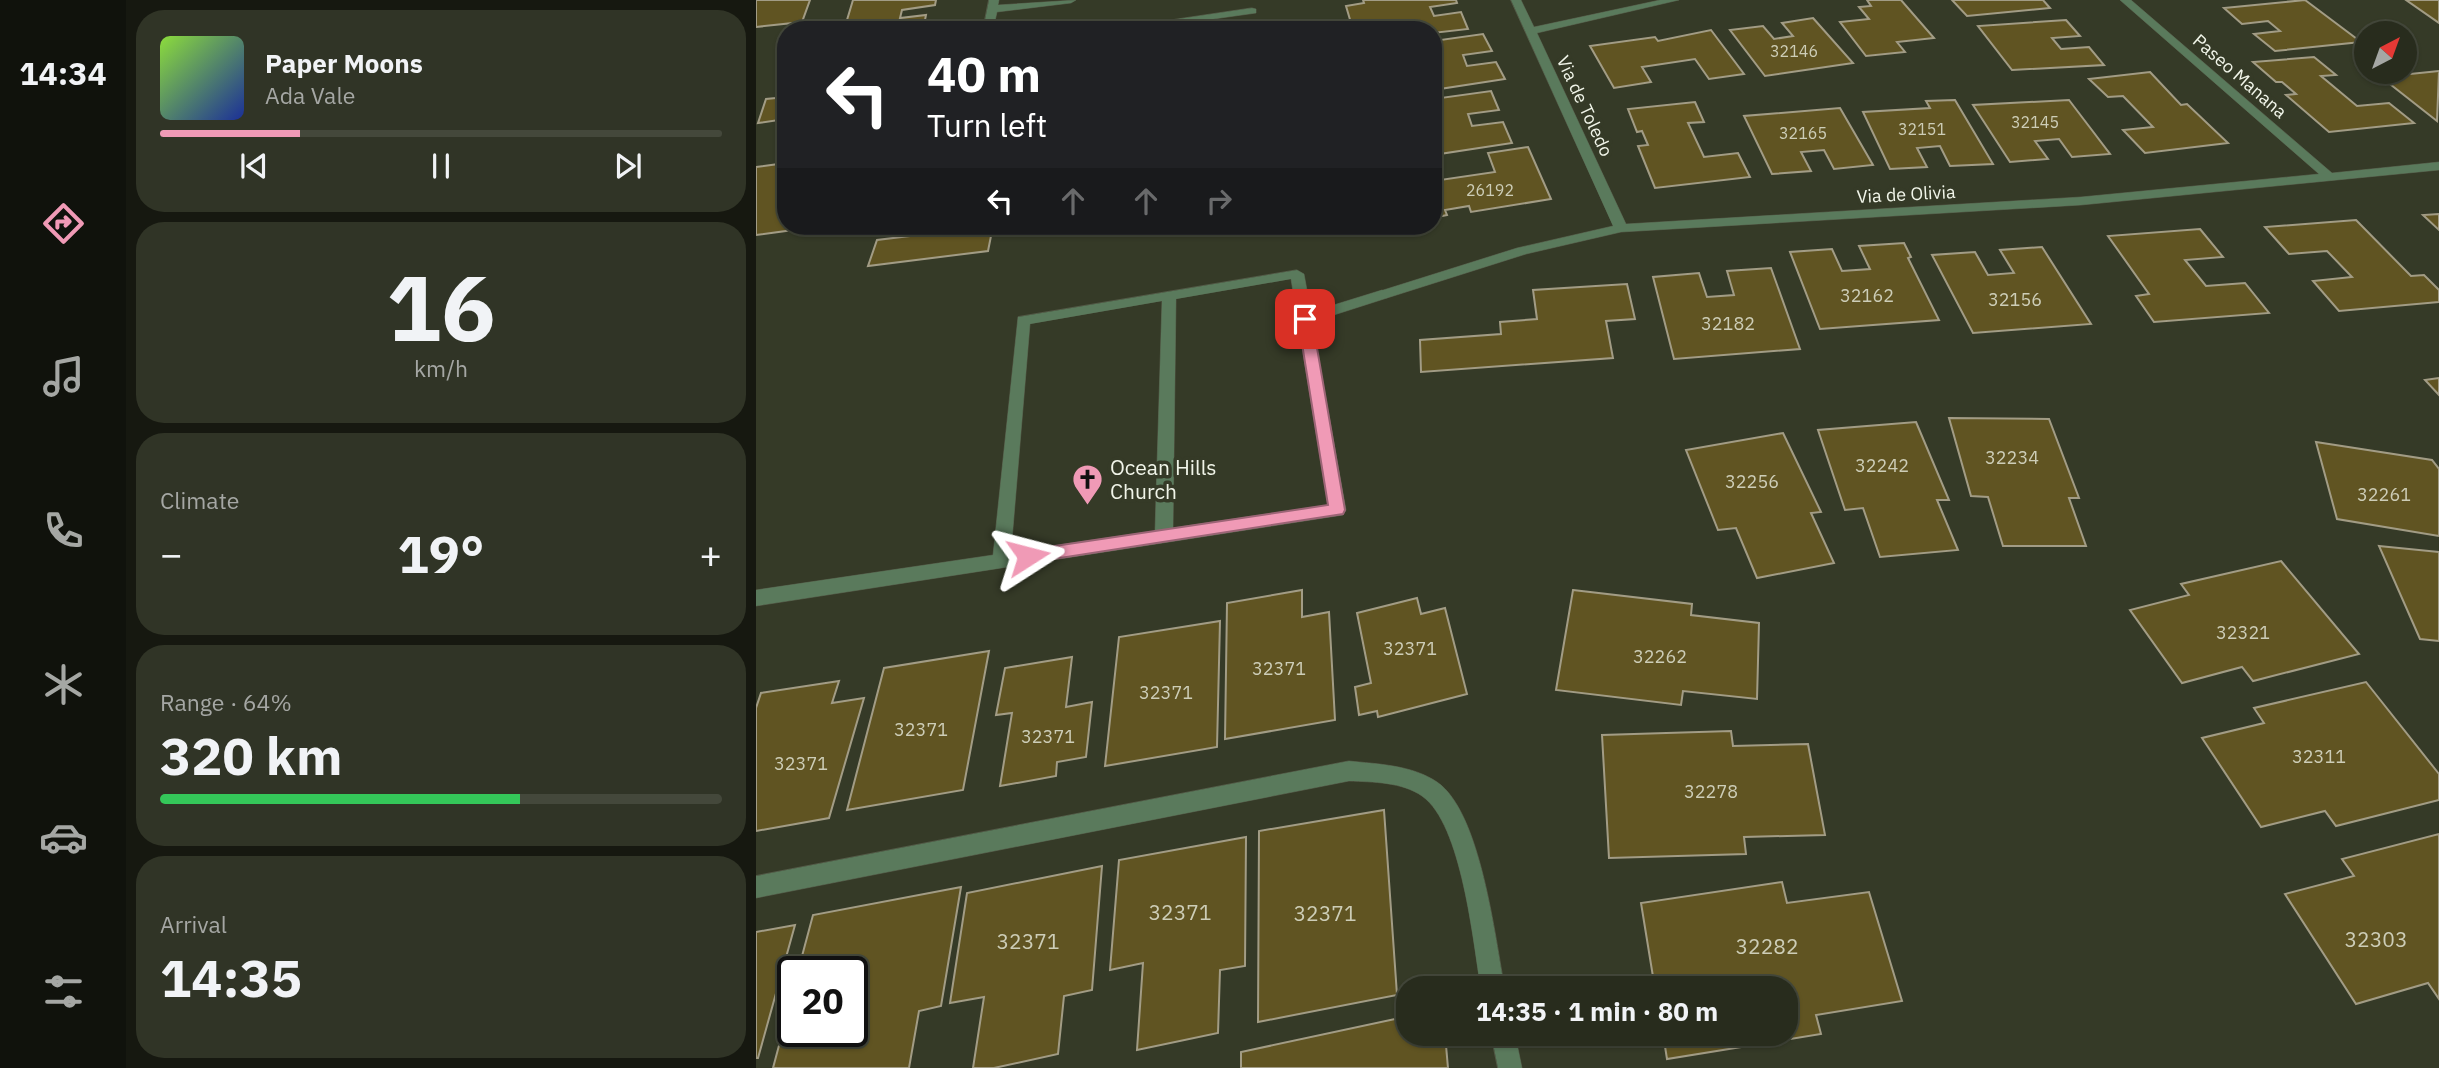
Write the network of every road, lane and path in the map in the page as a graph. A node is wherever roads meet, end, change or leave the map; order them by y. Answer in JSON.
{"nodes":[{"id":1,"x":1071,"y":0,"type":"edge"},
{"id":2,"x":1516,"y":0,"type":"edge"},
{"id":3,"x":1674,"y":0,"type":"edge"},
{"id":4,"x":2125,"y":0,"type":"edge"},
{"id":5,"x":993,"y":5,"type":"edge"},
{"id":6,"x":1252,"y":11,"type":"edge"},
{"id":7,"x":1177,"y":21,"type":"edge"},
{"id":8,"x":1531,"y":31,"type":"junction"},
{"id":9,"x":2439,"y":166,"type":"edge"},
{"id":10,"x":2331,"y":178,"type":"junction"},
{"id":11,"x":1621,"y":228,"type":"junction"},
{"id":12,"x":1169,"y":296,"type":"junction"},
{"id":13,"x":1305,"y":319,"type":"junction"},
{"id":14,"x":1164,"y":536,"type":"junction"},
{"id":15,"x":1001,"y":561,"type":"junction"},
{"id":16,"x":756,"y":598,"type":"edge"},
{"id":17,"x":756,"y":887,"type":"edge"},
{"id":18,"x":1490,"y":976,"type":"edge"},
{"id":19,"x":1505,"y":1046,"type":"edge"},
{"id":20,"x":1510,"y":1068,"type":"edge"}],
"edges":[{"from":1,"to":5,"type":"street"},
{"from":2,"to":8,"type":"street","name":"Via de Toledo"},
{"from":3,"to":8,"type":"street"},
{"from":4,"to":10,"type":"street","name":"Paseo Manana"},
{"from":6,"to":7,"type":"street"},
{"from":8,"to":11,"type":"street","name":"Via de Toledo"},
{"from":9,"to":10,"type":"street","name":"Via de Olivia"},
{"from":10,"to":11,"type":"street","name":"Via de Olivia"},
{"from":11,"to":13,"type":"street","name":"Via de Olivia"},
{"from":12,"to":13,"type":"street"},
{"from":12,"to":14,"type":"street"},
{"from":12,"to":15,"type":"street"},
{"from":13,"to":14,"type":"street"},
{"from":14,"to":15,"type":"street"},
{"from":15,"to":16,"type":"street"},
{"from":17,"to":18,"type":"street"},
{"from":19,"to":20,"type":"street"}]}
